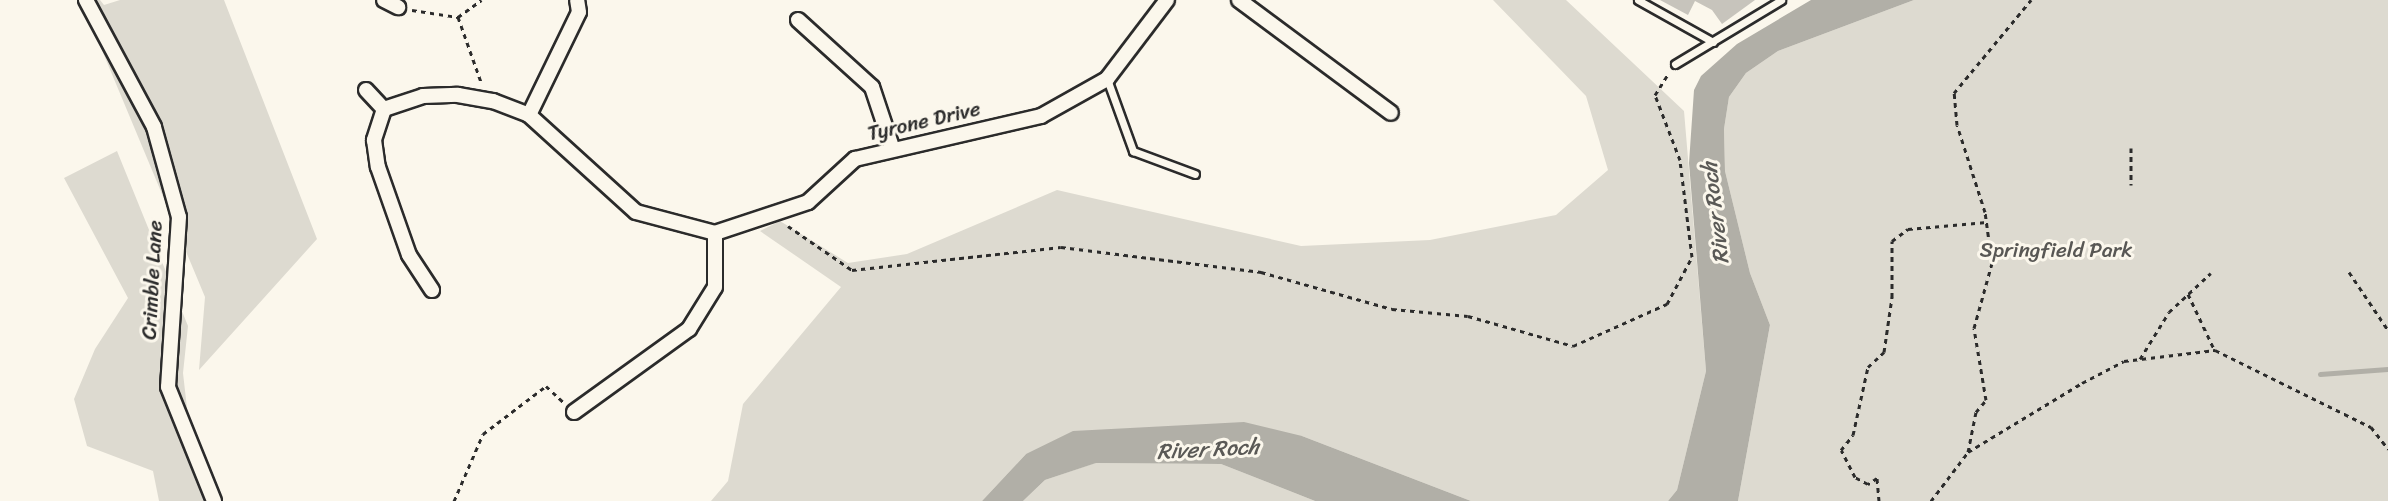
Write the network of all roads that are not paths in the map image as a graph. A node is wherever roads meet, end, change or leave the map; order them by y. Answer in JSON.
{"nodes":[{"id":1,"x":86,"y":0,"type":"edge"},
{"id":2,"x":384,"y":0,"type":"edge"},
{"id":3,"x":577,"y":0,"type":"edge"},
{"id":4,"x":1167,"y":0,"type":"edge"},
{"id":5,"x":1239,"y":0,"type":"edge"},
{"id":6,"x":1638,"y":0,"type":"edge"},
{"id":7,"x":1781,"y":0,"type":"edge"},
{"id":8,"x":398,"y":7,"type":"road end"},
{"id":9,"x":798,"y":20,"type":"dead end"},
{"id":10,"x":1713,"y":42,"type":"junction"},
{"id":11,"x":1675,"y":64,"type":"road end"},
{"id":12,"x":1107,"y":79,"type":"junction"},
{"id":13,"x":366,"y":90,"type":"dead end"},
{"id":14,"x":384,"y":109,"type":"junction"},
{"id":15,"x":1391,"y":113,"type":"dead end"},
{"id":16,"x":529,"y":115,"type":"junction"},
{"id":17,"x":892,"y":147,"type":"junction"},
{"id":18,"x":1195,"y":174,"type":"dead end"},
{"id":19,"x":715,"y":233,"type":"junction"},
{"id":20,"x":432,"y":290,"type":"dead end"},
{"id":21,"x":574,"y":412,"type":"road end"},
{"id":22,"x":214,"y":501,"type":"edge"}],
"edges":[{"from":1,"to":22,"type":"street","name":"Crimble Lane"},
{"from":2,"to":8,"type":"street"},
{"from":3,"to":16,"type":"street"},
{"from":4,"to":12,"type":"street","name":"Tyrone Drive"},
{"from":5,"to":15,"type":"street"},
{"from":6,"to":10,"type":"lane"},
{"from":7,"to":10,"type":"lane"},
{"from":9,"to":17,"type":"street"},
{"from":10,"to":11,"type":"lane"},
{"from":12,"to":17,"type":"street","name":"Tyrone Drive"},
{"from":12,"to":18,"type":"lane"},
{"from":13,"to":14,"type":"street"},
{"from":14,"to":16,"type":"street"},
{"from":14,"to":20,"type":"street"},
{"from":16,"to":19,"type":"street"},
{"from":17,"to":19,"type":"street","name":"Tyrone Drive"},
{"from":19,"to":21,"type":"street"}]}
